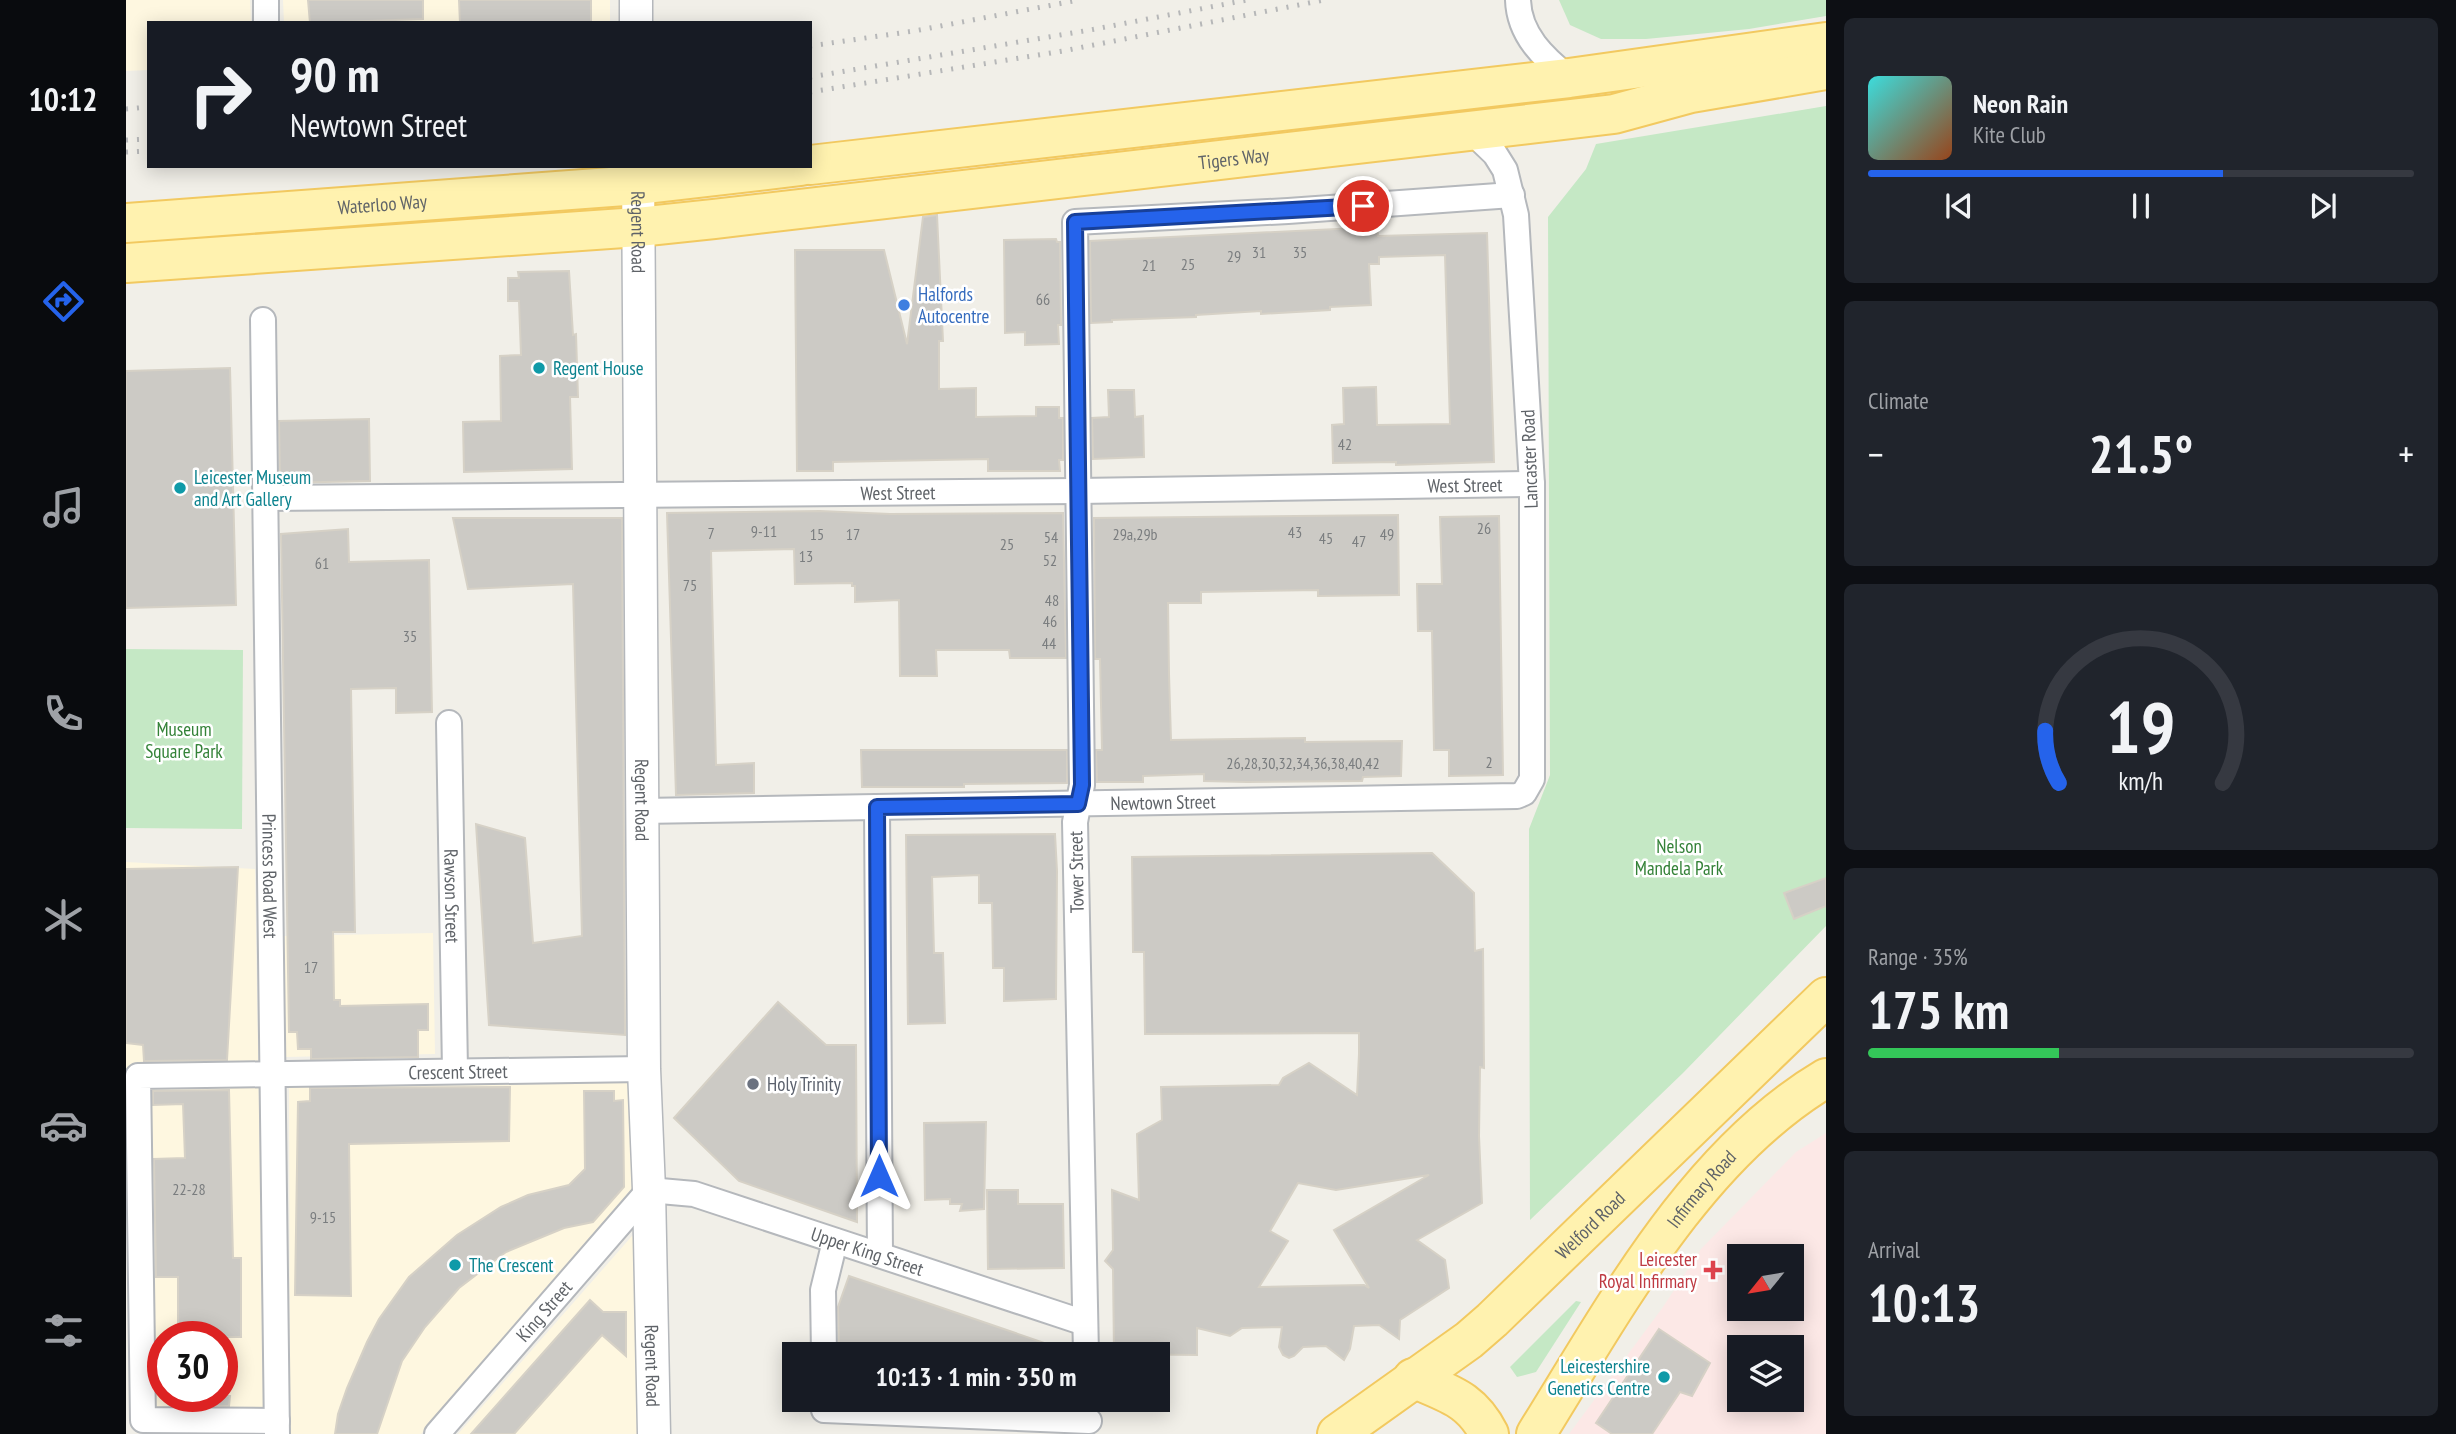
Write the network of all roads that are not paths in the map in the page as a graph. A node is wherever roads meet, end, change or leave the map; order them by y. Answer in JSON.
{"nodes":[{"id":1,"x":266,"y":0,"type":"edge"},
{"id":2,"x":636,"y":0,"type":"edge"},
{"id":3,"x":1518,"y":0,"type":"edge"},
{"id":4,"x":266,"y":21,"type":"edge"},
{"id":5,"x":636,"y":21,"type":"edge"},
{"id":6,"x":1826,"y":42,"type":"edge"},
{"id":7,"x":1826,"y":70,"type":"edge"},
{"id":8,"x":1569,"y":78,"type":"junction"},
{"id":9,"x":1469,"y":130,"type":"junction"},
{"id":10,"x":812,"y":165,"type":"edge"},
{"id":11,"x":765,"y":168,"type":"edge"},
{"id":12,"x":638,"y":175,"type":"edge"},
{"id":13,"x":1512,"y":195,"type":"junction"},
{"id":14,"x":126,"y":223,"type":"edge"},
{"id":15,"x":638,"y":227,"type":"junction"},
{"id":16,"x":126,"y":263,"type":"edge"},
{"id":17,"x":263,"y":320,"type":"dead end"},
{"id":18,"x":1532,"y":484,"type":"junction"},
{"id":19,"x":1079,"y":491,"type":"junction"},
{"id":20,"x":640,"y":494,"type":"junction"},
{"id":21,"x":265,"y":498,"type":"junction"},
{"id":22,"x":449,"y":723,"type":"dead end"},
{"id":23,"x":1517,"y":796,"type":"joint"},
{"id":24,"x":1078,"y":804,"type":"junction"},
{"id":25,"x":877,"y":807,"type":"junction"},
{"id":26,"x":641,"y":811,"type":"junction"},
{"id":27,"x":1826,"y":998,"type":"edge"},
{"id":28,"x":644,"y":1069,"type":"junction"},
{"id":29,"x":455,"y":1070,"type":"junction"},
{"id":30,"x":272,"y":1073,"type":"junction"},
{"id":31,"x":1826,"y":1078,"type":"edge"},
{"id":32,"x":649,"y":1190,"type":"junction"},
{"id":33,"x":835,"y":1241,"type":"junction"},
{"id":34,"x":880,"y":1255,"type":"junction"},
{"id":35,"x":1085,"y":1323,"type":"junction"},
{"id":36,"x":824,"y":1342,"type":"edge"},
{"id":37,"x":1086,"y":1342,"type":"edge"},
{"id":38,"x":1413,"y":1378,"type":"junction"},
{"id":39,"x":890,"y":1412,"type":"edge"},
{"id":40,"x":1088,"y":1418,"type":"edge"},
{"id":41,"x":277,"y":1428,"type":"edge"},
{"id":42,"x":437,"y":1434,"type":"edge"},
{"id":43,"x":654,"y":1434,"type":"edge"},
{"id":44,"x":1337,"y":1434,"type":"edge"},
{"id":45,"x":1489,"y":1434,"type":"edge"},
{"id":46,"x":1536,"y":1434,"type":"edge"}],
"edges":[{"from":1,"to":4,"type":"street"},
{"from":2,"to":5,"type":"street"},
{"from":3,"to":8,"type":"street"},
{"from":6,"to":8,"type":"main road"},
{"from":7,"to":9,"type":"main road","name":"Tigers Way"},
{"from":8,"to":10,"type":"main road"},
{"from":9,"to":13,"type":"street","name":"Lancaster Road"},
{"from":9,"to":15,"type":"main road","name":"Tigers Way"},
{"from":11,"to":12,"type":"main road"},
{"from":12,"to":14,"type":"main road","name":"Waterloo Way"},
{"from":12,"to":15,"type":"street","name":"Regent Road"},
{"from":13,"to":18,"type":"street","name":"Lancaster Road"},
{"from":13,"to":19,"type":"street","name":"Tower Street"},
{"from":15,"to":16,"type":"main road"},
{"from":15,"to":20,"type":"street","name":"Regent Road"},
{"from":17,"to":21,"type":"street","name":"Princess Road West"},
{"from":18,"to":19,"type":"street","name":"West Street"},
{"from":18,"to":23,"type":"street","name":"Lancaster Road"},
{"from":19,"to":20,"type":"street","name":"West Street"},
{"from":19,"to":24,"type":"street","name":"Tower Street"},
{"from":20,"to":21,"type":"street","name":"West Street"},
{"from":20,"to":26,"type":"street","name":"Regent Road"},
{"from":21,"to":30,"type":"street","name":"Princess Road West"},
{"from":22,"to":29,"type":"street","name":"Rawson Street"},
{"from":23,"to":24,"type":"street","name":"Newtown Street"},
{"from":24,"to":25,"type":"street","name":"Newtown Street"},
{"from":24,"to":35,"type":"street","name":"Tower Street"},
{"from":25,"to":26,"type":"street","name":"Newtown Street"},
{"from":25,"to":34,"type":"street"},
{"from":26,"to":28,"type":"street","name":"Regent Road"},
{"from":27,"to":38,"type":"main road","name":"Welford Road"},
{"from":28,"to":29,"type":"street","name":"Crescent Street"},
{"from":28,"to":32,"type":"street","name":"Regent Road"},
{"from":29,"to":30,"type":"street","name":"Crescent Street"},
{"from":30,"to":41,"type":"street","name":"Princess Road West"},
{"from":30,"to":41,"type":"street","name":"Crescent Street"},
{"from":31,"to":46,"type":"main road","name":"Infirmary Road"},
{"from":32,"to":33,"type":"street","name":"Upper King Street"},
{"from":32,"to":42,"type":"street","name":"King Street"},
{"from":32,"to":43,"type":"street","name":"Regent Road"},
{"from":33,"to":34,"type":"street","name":"Upper King Street"},
{"from":33,"to":36,"type":"street"},
{"from":34,"to":35,"type":"street","name":"Upper King Street"},
{"from":35,"to":37,"type":"street","name":"Tower Street"},
{"from":38,"to":44,"type":"main road","name":"Welford Road"},
{"from":38,"to":45,"type":"main road"},
{"from":39,"to":40,"type":"street"}]}
